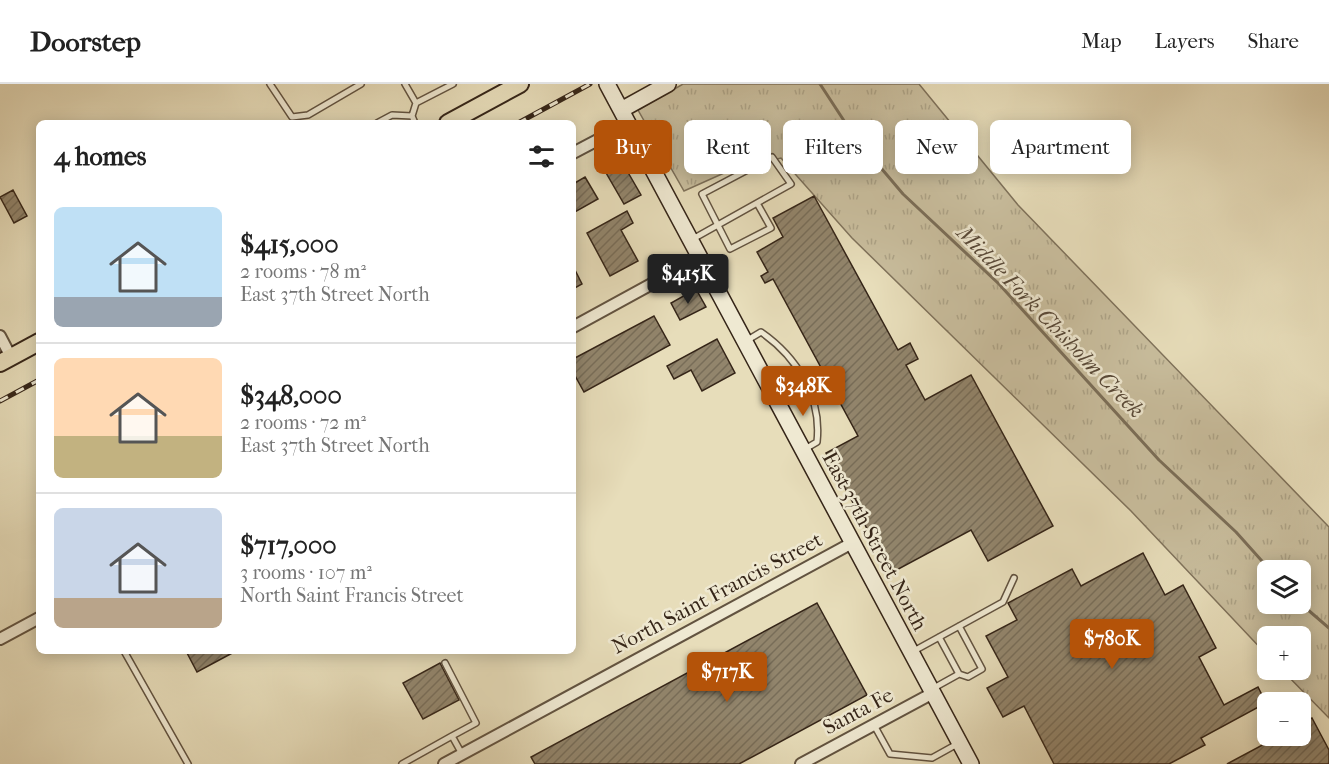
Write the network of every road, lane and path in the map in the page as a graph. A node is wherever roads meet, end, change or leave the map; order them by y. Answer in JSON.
{"nodes":[{"id":1,"x":270,"y":84,"type":"edge"},
{"id":2,"x":361,"y":84,"type":"edge"},
{"id":3,"x":405,"y":84,"type":"edge"},
{"id":4,"x":453,"y":84,"type":"edge"},
{"id":5,"x":520,"y":84,"type":"edge"},
{"id":6,"x":607,"y":84,"type":"edge"},
{"id":7,"x":668,"y":84,"type":"edge"},
{"id":8,"x":416,"y":103,"type":"junction"},
{"id":9,"x":621,"y":110,"type":"junction"},
{"id":10,"x":412,"y":116,"type":"junction"},
{"id":11,"x":383,"y":120,"type":"edge"},
{"id":12,"x":414,"y":120,"type":"edge"},
{"id":13,"x":453,"y":120,"type":"edge"},
{"id":14,"x":626,"y":120,"type":"edge"},
{"id":15,"x":594,"y":142,"type":"edge"},
{"id":16,"x":576,"y":151,"type":"edge"},
{"id":17,"x":655,"y":174,"type":"edge"},
{"id":18,"x":757,"y":202,"type":"junction"},
{"id":19,"x":718,"y":225,"type":"junction"},
{"id":20,"x":690,"y":240,"type":"junction"},
{"id":21,"x":699,"y":258,"type":"junction"},
{"id":22,"x":576,"y":325,"type":"edge"},
{"id":23,"x":0,"y":336,"type":"edge"},
{"id":24,"x":744,"y":342,"type":"junction"},
{"id":25,"x":36,"y":344,"type":"edge"},
{"id":26,"x":5,"y":360,"type":"edge"},
{"id":27,"x":802,"y":450,"type":"junction"},
{"id":28,"x":852,"y":543,"type":"junction"},
{"id":29,"x":1014,"y":578,"type":"dead end"},
{"id":30,"x":36,"y":620,"type":"edge"},
{"id":31,"x":959,"y":626,"type":"junction"},
{"id":32,"x":939,"y":637,"type":"junction"},
{"id":33,"x":0,"y":639,"type":"edge"},
{"id":34,"x":911,"y":652,"type":"junction"},
{"id":35,"x":126,"y":654,"type":"edge"},
{"id":36,"x":445,"y":663,"type":"dead end"},
{"id":37,"x":959,"y":674,"type":"junction"},
{"id":38,"x":932,"y":691,"type":"junction"},
{"id":39,"x":874,"y":725,"type":"junction"},
{"id":40,"x":452,"y":736,"type":"junction"},
{"id":41,"x":960,"y":743,"type":"junction"},
{"id":42,"x":462,"y":754,"type":"junction"},
{"id":43,"x":188,"y":764,"type":"edge"},
{"id":44,"x":402,"y":764,"type":"edge"},
{"id":45,"x":444,"y":764,"type":"edge"},
{"id":46,"x":801,"y":764,"type":"edge"},
{"id":47,"x":971,"y":764,"type":"edge"}],
"edges":[{"from":1,"to":2,"type":"lane"},
{"from":3,"to":8,"type":"lane"},
{"from":4,"to":8,"type":"lane"},
{"from":5,"to":13,"type":"main road"},
{"from":6,"to":9,"type":"main road","name":"East 37th Street North"},
{"from":7,"to":9,"type":"main road"},
{"from":8,"to":10,"type":"lane"},
{"from":9,"to":14,"type":"main road","name":"East 37th Street North"},
{"from":10,"to":11,"type":"lane"},
{"from":10,"to":12,"type":"lane"},
{"from":15,"to":16,"type":"street"},
{"from":17,"to":20,"type":"main road","name":"East 37th Street North"},
{"from":18,"to":19,"type":"lane"},
{"from":18,"to":19,"type":"lane"},
{"from":18,"to":19,"type":"lane"},
{"from":19,"to":20,"type":"lane"},
{"from":20,"to":21,"type":"main road","name":"East 37th Street North"},
{"from":21,"to":22,"type":"street"},
{"from":21,"to":24,"type":"main road","name":"East 37th Street North"},
{"from":23,"to":26,"type":"street"},
{"from":24,"to":27,"type":"main road","name":"East 37th Street North"},
{"from":24,"to":27,"type":"lane"},
{"from":25,"to":26,"type":"main road"},
{"from":27,"to":28,"type":"main road","name":"East 37th Street North"},
{"from":28,"to":34,"type":"main road","name":"East 37th Street North"},
{"from":28,"to":42,"type":"street","name":"North Saint Francis Street"},
{"from":29,"to":31,"type":"lane"},
{"from":30,"to":33,"type":"street"},
{"from":31,"to":32,"type":"lane"},
{"from":31,"to":37,"type":"lane"},
{"from":32,"to":34,"type":"lane"},
{"from":32,"to":37,"type":"lane"},
{"from":34,"to":38,"type":"main road","name":"East 37th Street North"},
{"from":35,"to":43,"type":"lane"},
{"from":36,"to":40,"type":"lane"},
{"from":37,"to":38,"type":"lane"},
{"from":38,"to":39,"type":"street","name":"Santa Fe"},
{"from":38,"to":41,"type":"main road","name":"East 37th Street North"},
{"from":39,"to":41,"type":"lane"},
{"from":39,"to":46,"type":"street","name":"Santa Fe"},
{"from":40,"to":42,"type":"lane"},
{"from":40,"to":44,"type":"lane"},
{"from":41,"to":47,"type":"main road","name":"East 37th Street North"},
{"from":42,"to":45,"type":"street","name":"North Saint Francis Street"}]}
